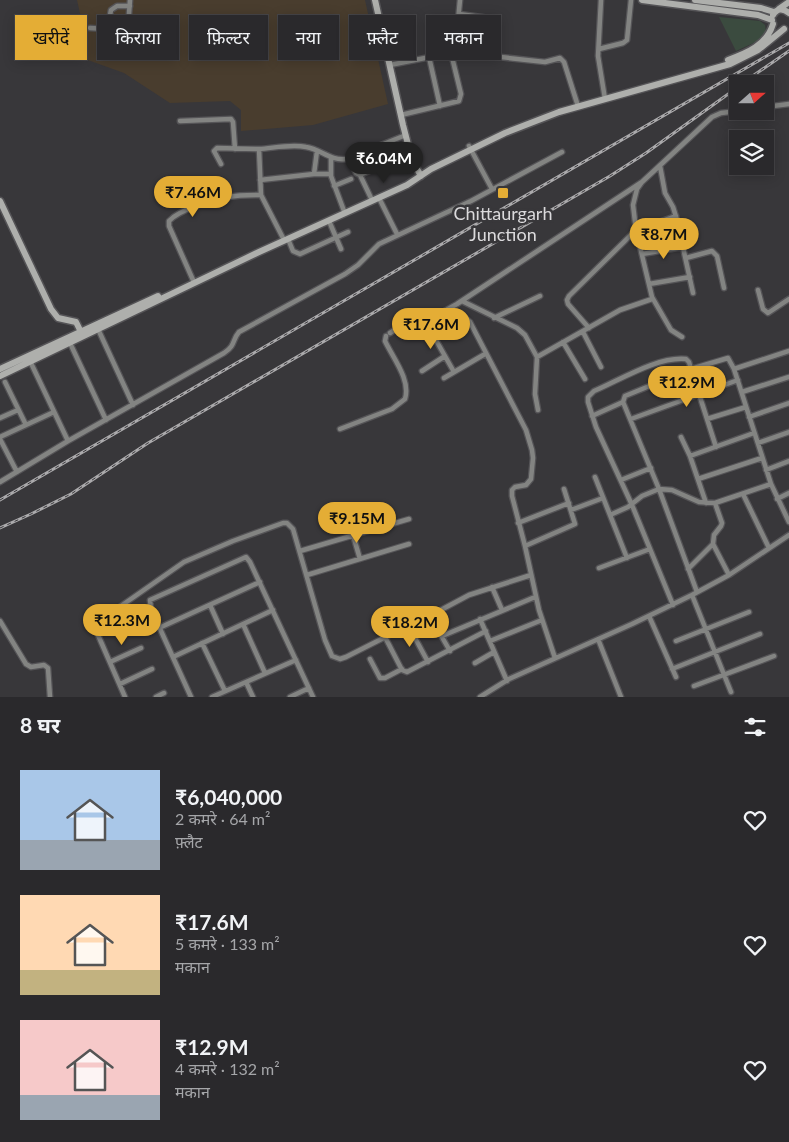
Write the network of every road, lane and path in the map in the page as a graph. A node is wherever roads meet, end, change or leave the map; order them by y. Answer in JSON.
{"nodes":[{"id":1,"x":130,"y":0,"type":"edge"},
{"id":2,"x":375,"y":0,"type":"edge"},
{"id":3,"x":460,"y":0,"type":"edge"},
{"id":4,"x":600,"y":0,"type":"edge"},
{"id":5,"x":631,"y":0,"type":"edge"},
{"id":6,"x":642,"y":0,"type":"edge"},
{"id":7,"x":695,"y":0,"type":"edge"},
{"id":8,"x":718,"y":1,"type":"edge"},
{"id":9,"x":789,"y":3,"type":"edge"},
{"id":10,"x":130,"y":6,"type":"junction"},
{"id":11,"x":778,"y":11,"type":"junction"},
{"id":12,"x":789,"y":13,"type":"edge"},
{"id":13,"x":459,"y":14,"type":"joint"},
{"id":14,"x":129,"y":15,"type":"edge"},
{"id":15,"x":466,"y":15,"type":"edge"},
{"id":16,"x":772,"y":22,"type":"junction"},
{"id":17,"x":786,"y":27,"type":"edge"},
{"id":18,"x":90,"y":28,"type":"dead end"},
{"id":19,"x":599,"y":50,"type":"junction"},
{"id":20,"x":426,"y":58,"type":"edge"},
{"id":21,"x":501,"y":58,"type":"edge"},
{"id":22,"x":430,"y":60,"type":"edge"},
{"id":23,"x":454,"y":60,"type":"edge"},
{"id":24,"x":390,"y":65,"type":"junction"},
{"id":25,"x":604,"y":97,"type":"junction"},
{"id":26,"x":577,"y":103,"type":"junction"},
{"id":27,"x":789,"y":104,"type":"edge"},
{"id":28,"x":440,"y":106,"type":"junction"},
{"id":29,"x":774,"y":106,"type":"edge"},
{"id":30,"x":729,"y":112,"type":"edge"},
{"id":31,"x":401,"y":115,"type":"junction"},
{"id":32,"x":180,"y":121,"type":"dead end"},
{"id":33,"x":406,"y":135,"type":"junction"},
{"id":34,"x":470,"y":148,"type":"junction"},
{"id":35,"x":235,"y":149,"type":"junction"},
{"id":36,"x":259,"y":149,"type":"junction"},
{"id":37,"x":317,"y":151,"type":"junction"},
{"id":38,"x":410,"y":152,"type":"junction"},
{"id":39,"x":562,"y":152,"type":"dead end"},
{"id":40,"x":331,"y":158,"type":"junction"},
{"id":41,"x":349,"y":158,"type":"junction"},
{"id":42,"x":221,"y":164,"type":"dead end"},
{"id":43,"x":660,"y":166,"type":"junction"},
{"id":44,"x":314,"y":174,"type":"junction"},
{"id":45,"x":331,"y":174,"type":"junction"},
{"id":46,"x":420,"y":174,"type":"junction"},
{"id":47,"x":360,"y":175,"type":"junction"},
{"id":48,"x":351,"y":179,"type":"dead end"},
{"id":49,"x":260,"y":180,"type":"junction"},
{"id":50,"x":642,"y":182,"type":"junction"},
{"id":51,"x":334,"y":186,"type":"junction"},
{"id":52,"x":492,"y":190,"type":"junction"},
{"id":53,"x":261,"y":195,"type":"junction"},
{"id":54,"x":371,"y":198,"type":"junction"},
{"id":55,"x":380,"y":198,"type":"junction"},
{"id":56,"x":0,"y":201,"type":"edge"},
{"id":57,"x":344,"y":211,"type":"junction"},
{"id":58,"x":676,"y":216,"type":"junction"},
{"id":59,"x":329,"y":221,"type":"junction"},
{"id":60,"x":636,"y":230,"type":"junction"},
{"id":61,"x":348,"y":232,"type":"dead end"},
{"id":62,"x":397,"y":234,"type":"junction"},
{"id":63,"x":336,"y":238,"type":"junction"},
{"id":64,"x":285,"y":239,"type":"junction"},
{"id":65,"x":684,"y":247,"type":"junction"},
{"id":66,"x":341,"y":249,"type":"dead end"},
{"id":67,"x":642,"y":254,"type":"junction"},
{"id":68,"x":686,"y":258,"type":"junction"},
{"id":69,"x":690,"y":277,"type":"junction"},
{"id":70,"x":193,"y":280,"type":"junction"},
{"id":71,"x":649,"y":284,"type":"junction"},
{"id":72,"x":724,"y":288,"type":"dead end"},
{"id":73,"x":758,"y":290,"type":"dead end"},
{"id":74,"x":693,"y":293,"type":"dead end"},
{"id":75,"x":540,"y":296,"type":"dead end"},
{"id":76,"x":789,"y":298,"type":"edge"},
{"id":77,"x":652,"y":299,"type":"junction"},
{"id":78,"x":462,"y":301,"type":"junction"},
{"id":79,"x":446,"y":310,"type":"junction"},
{"id":80,"x":494,"y":318,"type":"junction"},
{"id":81,"x":424,"y":319,"type":"junction"},
{"id":82,"x":589,"y":328,"type":"junction"},
{"id":83,"x":98,"y":330,"type":"junction"},
{"id":84,"x":583,"y":332,"type":"junction"},
{"id":85,"x":82,"y":334,"type":"junction"},
{"id":86,"x":682,"y":337,"type":"dead end"},
{"id":87,"x":70,"y":342,"type":"junction"},
{"id":88,"x":563,"y":342,"type":"junction"},
{"id":89,"x":789,"y":351,"type":"edge"},
{"id":90,"x":485,"y":354,"type":"junction"},
{"id":91,"x":445,"y":356,"type":"junction"},
{"id":92,"x":537,"y":357,"type":"junction"},
{"id":93,"x":30,"y":362,"type":"junction"},
{"id":94,"x":601,"y":367,"type":"dead end"},
{"id":95,"x":0,"y":369,"type":"edge"},
{"id":96,"x":691,"y":369,"type":"junction"},
{"id":97,"x":734,"y":369,"type":"junction"},
{"id":98,"x":422,"y":371,"type":"dead end"},
{"id":99,"x":454,"y":372,"type":"junction"},
{"id":100,"x":0,"y":376,"type":"edge"},
{"id":101,"x":789,"y":377,"type":"edge"},
{"id":102,"x":444,"y":378,"type":"dead end"},
{"id":103,"x":585,"y":379,"type":"dead end"},
{"id":104,"x":738,"y":380,"type":"junction"},
{"id":105,"x":5,"y":382,"type":"dead end"},
{"id":106,"x":742,"y":392,"type":"junction"},
{"id":107,"x":699,"y":393,"type":"junction"},
{"id":108,"x":623,"y":402,"type":"junction"},
{"id":109,"x":789,"y":403,"type":"edge"},
{"id":110,"x":133,"y":405,"type":"junction"},
{"id":111,"x":746,"y":407,"type":"junction"},
{"id":112,"x":18,"y":410,"type":"junction"},
{"id":113,"x":538,"y":410,"type":"dead end"},
{"id":114,"x":54,"y":412,"type":"junction"},
{"id":115,"x":592,"y":416,"type":"junction"},
{"id":116,"x":749,"y":417,"type":"junction"},
{"id":117,"x":0,"y":418,"type":"edge"},
{"id":118,"x":631,"y":419,"type":"junction"},
{"id":119,"x":707,"y":419,"type":"junction"},
{"id":120,"x":106,"y":420,"type":"junction"},
{"id":121,"x":26,"y":425,"type":"junction"},
{"id":122,"x":340,"y":429,"type":"dead end"},
{"id":123,"x":789,"y":432,"type":"edge"},
{"id":124,"x":754,"y":433,"type":"junction"},
{"id":125,"x":681,"y":437,"type":"dead end"},
{"id":126,"x":0,"y":438,"type":"edge"},
{"id":127,"x":68,"y":441,"type":"junction"},
{"id":128,"x":758,"y":443,"type":"junction"},
{"id":129,"x":716,"y":447,"type":"junction"},
{"id":130,"x":690,"y":456,"type":"junction"},
{"id":131,"x":762,"y":458,"type":"junction"},
{"id":132,"x":789,"y":461,"type":"edge"},
{"id":133,"x":651,"y":468,"type":"junction"},
{"id":134,"x":766,"y":470,"type":"junction"},
{"id":135,"x":17,"y":472,"type":"junction"},
{"id":136,"x":595,"y":477,"type":"dead end"},
{"id":137,"x":698,"y":479,"type":"junction"},
{"id":138,"x":621,"y":480,"type":"junction"},
{"id":139,"x":0,"y":482,"type":"edge"},
{"id":140,"x":771,"y":484,"type":"junction"},
{"id":141,"x":564,"y":489,"type":"dead end"},
{"id":142,"x":659,"y":489,"type":"junction"},
{"id":143,"x":789,"y":493,"type":"edge"},
{"id":144,"x":743,"y":494,"type":"junction"},
{"id":145,"x":603,"y":498,"type":"junction"},
{"id":146,"x":777,"y":499,"type":"junction"},
{"id":147,"x":569,"y":503,"type":"junction"},
{"id":148,"x":706,"y":503,"type":"junction"},
{"id":149,"x":715,"y":503,"type":"junction"},
{"id":150,"x":632,"y":505,"type":"junction"},
{"id":151,"x":571,"y":510,"type":"junction"},
{"id":152,"x":610,"y":515,"type":"junction"},
{"id":153,"x":409,"y":519,"type":"dead end"},
{"id":154,"x":789,"y":522,"type":"edge"},
{"id":155,"x":518,"y":523,"type":"junction"},
{"id":156,"x":353,"y":535,"type":"junction"},
{"id":157,"x":789,"y":535,"type":"edge"},
{"id":158,"x":409,"y":544,"type":"dead end"},
{"id":159,"x":713,"y":544,"type":"junction"},
{"id":160,"x":526,"y":546,"type":"junction"},
{"id":161,"x":769,"y":548,"type":"junction"},
{"id":162,"x":650,"y":549,"type":"junction"},
{"id":163,"x":300,"y":551,"type":"junction"},
{"id":164,"x":627,"y":558,"type":"junction"},
{"id":165,"x":360,"y":559,"type":"junction"},
{"id":166,"x":599,"y":568,"type":"dead end"},
{"id":167,"x":688,"y":569,"type":"junction"},
{"id":168,"x":729,"y":574,"type":"junction"},
{"id":169,"x":307,"y":575,"type":"junction"},
{"id":170,"x":531,"y":575,"type":"junction"},
{"id":171,"x":260,"y":582,"type":"junction"},
{"id":172,"x":492,"y":587,"type":"junction"},
{"id":173,"x":695,"y":593,"type":"junction"},
{"id":174,"x":535,"y":597,"type":"junction"},
{"id":175,"x":210,"y":605,"type":"junction"},
{"id":176,"x":672,"y":605,"type":"junction"},
{"id":177,"x":273,"y":610,"type":"junction"},
{"id":178,"x":502,"y":610,"type":"junction"},
{"id":179,"x":748,"y":612,"type":"dead end"},
{"id":180,"x":649,"y":616,"type":"junction"},
{"id":181,"x":480,"y":618,"type":"junction"},
{"id":182,"x":542,"y":620,"type":"junction"},
{"id":183,"x":0,"y":621,"type":"edge"},
{"id":184,"x":433,"y":621,"type":"junction"},
{"id":185,"x":243,"y":624,"type":"junction"},
{"id":186,"x":408,"y":625,"type":"junction"},
{"id":187,"x":159,"y":628,"type":"junction"},
{"id":188,"x":706,"y":629,"type":"junction"},
{"id":189,"x":486,"y":631,"type":"junction"},
{"id":190,"x":223,"y":634,"type":"junction"},
{"id":191,"x":760,"y":634,"type":"dead end"},
{"id":192,"x":442,"y":636,"type":"junction"},
{"id":193,"x":385,"y":637,"type":"junction"},
{"id":194,"x":598,"y":639,"type":"junction"},
{"id":195,"x":490,"y":641,"type":"junction"},
{"id":196,"x":676,"y":641,"type":"dead end"},
{"id":197,"x":202,"y":643,"type":"junction"},
{"id":198,"x":141,"y":648,"type":"dead end"},
{"id":199,"x":450,"y":651,"type":"junction"},
{"id":200,"x":494,"y":652,"type":"junction"},
{"id":201,"x":715,"y":652,"type":"junction"},
{"id":202,"x":774,"y":656,"type":"dead end"},
{"id":203,"x":172,"y":657,"type":"junction"},
{"id":204,"x":555,"y":658,"type":"junction"},
{"id":205,"x":296,"y":660,"type":"junction"},
{"id":206,"x":370,"y":660,"type":"dead end"},
{"id":207,"x":110,"y":662,"type":"junction"},
{"id":208,"x":428,"y":662,"type":"junction"},
{"id":209,"x":475,"y":663,"type":"dead end"},
{"id":210,"x":402,"y":669,"type":"junction"},
{"id":211,"x":672,"y":669,"type":"junction"},
{"id":212,"x":152,"y":670,"type":"dead end"},
{"id":213,"x":265,"y":673,"type":"junction"},
{"id":214,"x":724,"y":675,"type":"junction"},
{"id":215,"x":676,"y":677,"type":"dead end"},
{"id":216,"x":506,"y":681,"type":"junction"},
{"id":217,"x":246,"y":682,"type":"junction"},
{"id":218,"x":120,"y":684,"type":"junction"},
{"id":219,"x":694,"y":686,"type":"dead end"},
{"id":220,"x":309,"y":688,"type":"junction"},
{"id":221,"x":225,"y":691,"type":"junction"},
{"id":222,"x":731,"y":692,"type":"dead end"},
{"id":223,"x":164,"y":693,"type":"dead end"},
{"id":224,"x":50,"y":697,"type":"edge"},
{"id":225,"x":125,"y":697,"type":"edge"},
{"id":226,"x":156,"y":697,"type":"edge"},
{"id":227,"x":191,"y":697,"type":"edge"},
{"id":228,"x":212,"y":697,"type":"edge"},
{"id":229,"x":253,"y":697,"type":"edge"},
{"id":230,"x":290,"y":697,"type":"edge"},
{"id":231,"x":313,"y":697,"type":"edge"},
{"id":232,"x":480,"y":697,"type":"edge"},
{"id":233,"x":621,"y":697,"type":"edge"}],
"edges":[{"from":1,"to":10,"type":"street"},
{"from":2,"to":24,"type":"main road"},
{"from":3,"to":13,"type":"street"},
{"from":4,"to":19,"type":"street"},
{"from":5,"to":19,"type":"street"},
{"from":6,"to":16,"type":"main road"},
{"from":7,"to":8,"type":"main road"},
{"from":8,"to":11,"type":"main road"},
{"from":9,"to":11,"type":"main road"},
{"from":10,"to":14,"type":"street"},
{"from":10,"to":18,"type":"street"},
{"from":11,"to":12,"type":"main road"},
{"from":11,"to":16,"type":"main road"},
{"from":13,"to":15,"type":"street"},
{"from":16,"to":17,"type":"main road"},
{"from":16,"to":25,"type":"main road"},
{"from":17,"to":25,"type":"main road"},
{"from":19,"to":25,"type":"street"},
{"from":20,"to":24,"type":"street"},
{"from":21,"to":26,"type":"street"},
{"from":22,"to":28,"type":"street"},
{"from":23,"to":28,"type":"street"},
{"from":24,"to":31,"type":"main road"},
{"from":25,"to":26,"type":"main road"},
{"from":25,"to":34,"type":"main road"},
{"from":26,"to":34,"type":"main road"},
{"from":27,"to":29,"type":"street"},
{"from":28,"to":31,"type":"street"},
{"from":30,"to":43,"type":"street"},
{"from":31,"to":33,"type":"main road"},
{"from":32,"to":35,"type":"street"},
{"from":33,"to":38,"type":"main road"},
{"from":33,"to":41,"type":"street"},
{"from":34,"to":46,"type":"main road"},
{"from":34,"to":52,"type":"street"},
{"from":35,"to":36,"type":"street"},
{"from":35,"to":42,"type":"street"},
{"from":36,"to":37,"type":"street"},
{"from":36,"to":49,"type":"street"},
{"from":37,"to":40,"type":"street"},
{"from":37,"to":44,"type":"street"},
{"from":38,"to":46,"type":"main road"},
{"from":38,"to":47,"type":"street"},
{"from":39,"to":52,"type":"street"},
{"from":40,"to":41,"type":"street"},
{"from":40,"to":45,"type":"street"},
{"from":41,"to":47,"type":"street"},
{"from":43,"to":50,"type":"street"},
{"from":43,"to":58,"type":"street"},
{"from":44,"to":45,"type":"street"},
{"from":44,"to":49,"type":"street"},
{"from":45,"to":51,"type":"street"},
{"from":46,"to":54,"type":"main road"},
{"from":46,"to":55,"type":"main road"},
{"from":47,"to":54,"type":"street"},
{"from":48,"to":51,"type":"street"},
{"from":49,"to":53,"type":"street"},
{"from":50,"to":60,"type":"street"},
{"from":50,"to":78,"type":"street"},
{"from":51,"to":57,"type":"street"},
{"from":52,"to":62,"type":"street"},
{"from":53,"to":64,"type":"street"},
{"from":53,"to":70,"type":"street"},
{"from":54,"to":57,"type":"main road"},
{"from":55,"to":59,"type":"main road"},
{"from":55,"to":62,"type":"street"},
{"from":56,"to":85,"type":"main road"},
{"from":57,"to":64,"type":"main road"},
{"from":58,"to":60,"type":"street"},
{"from":58,"to":65,"type":"street"},
{"from":59,"to":63,"type":"street"},
{"from":59,"to":64,"type":"main road"},
{"from":60,"to":67,"type":"street"},
{"from":60,"to":82,"type":"street"},
{"from":61,"to":63,"type":"street"},
{"from":62,"to":110,"type":"street"},
{"from":63,"to":64,"type":"street"},
{"from":63,"to":66,"type":"street"},
{"from":64,"to":70,"type":"main road"},
{"from":64,"to":83,"type":"main road"},
{"from":65,"to":67,"type":"street"},
{"from":65,"to":68,"type":"street"},
{"from":67,"to":71,"type":"street"},
{"from":68,"to":69,"type":"street"},
{"from":68,"to":72,"type":"street"},
{"from":69,"to":71,"type":"street"},
{"from":69,"to":74,"type":"street"},
{"from":70,"to":85,"type":"main road"},
{"from":71,"to":77,"type":"street"},
{"from":73,"to":76,"type":"street"},
{"from":75,"to":80,"type":"street"},
{"from":77,"to":82,"type":"street"},
{"from":77,"to":86,"type":"street"},
{"from":78,"to":79,"type":"street"},
{"from":78,"to":80,"type":"street"},
{"from":79,"to":81,"type":"street"},
{"from":79,"to":90,"type":"street"},
{"from":80,"to":92,"type":"street"},
{"from":81,"to":91,"type":"street"},
{"from":81,"to":122,"type":"street"},
{"from":82,"to":84,"type":"street"},
{"from":83,"to":85,"type":"main road"},
{"from":83,"to":110,"type":"street"},
{"from":84,"to":88,"type":"street"},
{"from":84,"to":94,"type":"street"},
{"from":85,"to":87,"type":"main road"},
{"from":85,"to":95,"type":"main road"},
{"from":87,"to":93,"type":"main road"},
{"from":87,"to":120,"type":"street"},
{"from":88,"to":92,"type":"street"},
{"from":88,"to":103,"type":"street"},
{"from":89,"to":97,"type":"street"},
{"from":90,"to":99,"type":"street"},
{"from":90,"to":155,"type":"street"},
{"from":91,"to":98,"type":"street"},
{"from":91,"to":99,"type":"street"},
{"from":92,"to":113,"type":"street"},
{"from":93,"to":100,"type":"main road"},
{"from":93,"to":114,"type":"street"},
{"from":96,"to":97,"type":"street"},
{"from":96,"to":107,"type":"street"},
{"from":96,"to":108,"type":"street"},
{"from":96,"to":115,"type":"street"},
{"from":97,"to":104,"type":"street"},
{"from":99,"to":102,"type":"street"},
{"from":101,"to":106,"type":"street"},
{"from":104,"to":106,"type":"street"},
{"from":104,"to":107,"type":"street"},
{"from":105,"to":112,"type":"street"},
{"from":106,"to":111,"type":"street"},
{"from":107,"to":118,"type":"street"},
{"from":107,"to":119,"type":"street"},
{"from":108,"to":115,"type":"street"},
{"from":108,"to":118,"type":"street"},
{"from":109,"to":116,"type":"street"},
{"from":110,"to":120,"type":"street"},
{"from":111,"to":116,"type":"street"},
{"from":111,"to":119,"type":"street"},
{"from":112,"to":117,"type":"street"},
{"from":112,"to":121,"type":"street"},
{"from":114,"to":121,"type":"street"},
{"from":114,"to":127,"type":"street"},
{"from":115,"to":138,"type":"street"},
{"from":116,"to":124,"type":"street"},
{"from":118,"to":133,"type":"street"},
{"from":119,"to":129,"type":"street"},
{"from":120,"to":127,"type":"street"},
{"from":121,"to":126,"type":"street"},
{"from":123,"to":128,"type":"street"},
{"from":124,"to":128,"type":"street"},
{"from":124,"to":129,"type":"street"},
{"from":125,"to":130,"type":"street"},
{"from":126,"to":135,"type":"street"},
{"from":127,"to":135,"type":"street"},
{"from":128,"to":131,"type":"street"},
{"from":129,"to":130,"type":"street"},
{"from":130,"to":137,"type":"street"},
{"from":131,"to":134,"type":"street"},
{"from":131,"to":137,"type":"street"},
{"from":132,"to":134,"type":"street"},
{"from":133,"to":138,"type":"street"},
{"from":133,"to":142,"type":"street"},
{"from":134,"to":140,"type":"street"},
{"from":135,"to":139,"type":"street"},
{"from":136,"to":145,"type":"street"},
{"from":137,"to":148,"type":"street"},
{"from":138,"to":150,"type":"street"},
{"from":140,"to":144,"type":"street"},
{"from":140,"to":146,"type":"street"},
{"from":141,"to":147,"type":"street"},
{"from":142,"to":148,"type":"street"},
{"from":142,"to":150,"type":"street"},
{"from":142,"to":167,"type":"street"},
{"from":143,"to":146,"type":"street"},
{"from":144,"to":149,"type":"street"},
{"from":144,"to":161,"type":"street"},
{"from":145,"to":151,"type":"street"},
{"from":145,"to":152,"type":"street"},
{"from":146,"to":154,"type":"street"},
{"from":147,"to":151,"type":"street"},
{"from":147,"to":155,"type":"street"},
{"from":148,"to":149,"type":"street"},
{"from":149,"to":159,"type":"street"},
{"from":150,"to":152,"type":"street"},
{"from":150,"to":162,"type":"street"},
{"from":151,"to":160,"type":"street"},
{"from":152,"to":164,"type":"street"},
{"from":153,"to":156,"type":"street"},
{"from":155,"to":160,"type":"street"},
{"from":156,"to":163,"type":"street"},
{"from":156,"to":165,"type":"street"},
{"from":157,"to":161,"type":"street"},
{"from":158,"to":165,"type":"street"},
{"from":159,"to":167,"type":"street"},
{"from":159,"to":168,"type":"street"},
{"from":160,"to":170,"type":"street"},
{"from":161,"to":168,"type":"street"},
{"from":162,"to":164,"type":"street"},
{"from":162,"to":176,"type":"street"},
{"from":163,"to":169,"type":"street"},
{"from":163,"to":207,"type":"street"},
{"from":164,"to":166,"type":"street"},
{"from":165,"to":169,"type":"street"},
{"from":167,"to":173,"type":"street"},
{"from":168,"to":173,"type":"street"},
{"from":169,"to":193,"type":"street"},
{"from":170,"to":172,"type":"street"},
{"from":170,"to":174,"type":"street"},
{"from":171,"to":175,"type":"street"},
{"from":171,"to":177,"type":"street"},
{"from":171,"to":187,"type":"street"},
{"from":172,"to":178,"type":"street"},
{"from":172,"to":184,"type":"street"},
{"from":173,"to":176,"type":"street"},
{"from":173,"to":188,"type":"street"},
{"from":174,"to":178,"type":"street"},
{"from":174,"to":182,"type":"street"},
{"from":175,"to":187,"type":"street"},
{"from":175,"to":190,"type":"street"},
{"from":176,"to":180,"type":"street"},
{"from":177,"to":185,"type":"street"},
{"from":177,"to":205,"type":"street"},
{"from":178,"to":181,"type":"street"},
{"from":179,"to":188,"type":"street"},
{"from":180,"to":194,"type":"street"},
{"from":180,"to":211,"type":"street"},
{"from":181,"to":189,"type":"street"},
{"from":181,"to":192,"type":"street"},
{"from":182,"to":195,"type":"street"},
{"from":182,"to":204,"type":"street"},
{"from":183,"to":224,"type":"street"},
{"from":184,"to":186,"type":"street"},
{"from":184,"to":192,"type":"street"},
{"from":185,"to":190,"type":"street"},
{"from":185,"to":213,"type":"street"},
{"from":186,"to":193,"type":"street"},
{"from":186,"to":208,"type":"street"},
{"from":187,"to":203,"type":"street"},
{"from":188,"to":196,"type":"street"},
{"from":188,"to":201,"type":"street"},
{"from":189,"to":195,"type":"street"},
{"from":189,"to":199,"type":"street"},
{"from":190,"to":197,"type":"street"},
{"from":191,"to":201,"type":"street"},
{"from":192,"to":199,"type":"street"},
{"from":193,"to":210,"type":"street"},
{"from":194,"to":204,"type":"street"},
{"from":194,"to":233,"type":"street"},
{"from":195,"to":200,"type":"street"},
{"from":197,"to":203,"type":"street"},
{"from":197,"to":221,"type":"street"},
{"from":198,"to":207,"type":"street"},
{"from":199,"to":208,"type":"street"},
{"from":200,"to":209,"type":"street"},
{"from":200,"to":216,"type":"street"},
{"from":201,"to":211,"type":"street"},
{"from":201,"to":214,"type":"street"},
{"from":202,"to":214,"type":"street"},
{"from":203,"to":227,"type":"street"},
{"from":204,"to":216,"type":"street"},
{"from":205,"to":213,"type":"street"},
{"from":205,"to":220,"type":"street"},
{"from":206,"to":210,"type":"street"},
{"from":207,"to":218,"type":"street"},
{"from":208,"to":210,"type":"street"},
{"from":211,"to":215,"type":"street"},
{"from":212,"to":218,"type":"street"},
{"from":213,"to":217,"type":"street"},
{"from":214,"to":219,"type":"street"},
{"from":214,"to":222,"type":"street"},
{"from":216,"to":232,"type":"street"},
{"from":217,"to":221,"type":"street"},
{"from":217,"to":229,"type":"street"},
{"from":218,"to":225,"type":"street"},
{"from":220,"to":230,"type":"street"},
{"from":220,"to":231,"type":"street"},
{"from":221,"to":228,"type":"street"},
{"from":223,"to":226,"type":"street"}]}
